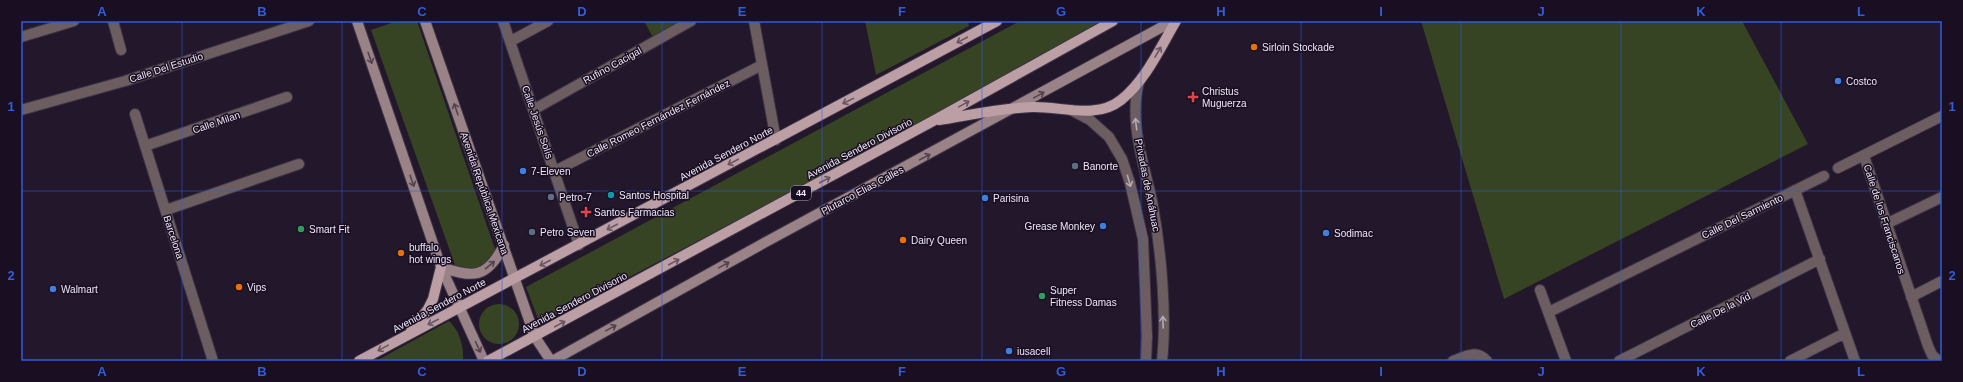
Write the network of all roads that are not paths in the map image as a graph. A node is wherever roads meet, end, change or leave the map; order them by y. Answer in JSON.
{"nodes":[{"id":1,"x":74,"y":21,"type":"edge"},
{"id":2,"x":113,"y":21,"type":"edge"},
{"id":3,"x":309,"y":21,"type":"edge"},
{"id":4,"x":357,"y":21,"type":"edge"},
{"id":5,"x":425,"y":21,"type":"edge"},
{"id":6,"x":503,"y":21,"type":"edge"},
{"id":7,"x":548,"y":21,"type":"edge"},
{"id":8,"x":691,"y":21,"type":"edge"},
{"id":9,"x":754,"y":21,"type":"edge"},
{"id":10,"x":997,"y":21,"type":"edge"},
{"id":11,"x":1113,"y":21,"type":"edge"},
{"id":12,"x":1173,"y":21,"type":"edge"},
{"id":13,"x":1176,"y":21,"type":"edge"},
{"id":14,"x":21,"y":37,"type":"edge"},
{"id":15,"x":511,"y":41,"type":"junction"},
{"id":16,"x":121,"y":50,"type":"dead end"},
{"id":17,"x":762,"y":64,"type":"junction"},
{"id":18,"x":1139,"y":82,"type":"junction"},
{"id":19,"x":287,"y":97,"type":"dead end"},
{"id":20,"x":1013,"y":109,"type":"junction"},
{"id":21,"x":21,"y":110,"type":"edge"},
{"id":22,"x":533,"y":110,"type":"junction"},
{"id":23,"x":1071,"y":110,"type":"junction"},
{"id":24,"x":135,"y":114,"type":"dead end"},
{"id":25,"x":1942,"y":116,"type":"edge"},
{"id":26,"x":933,"y":121,"type":"junction"},
{"id":27,"x":776,"y":140,"type":"junction"},
{"id":28,"x":145,"y":146,"type":"junction"},
{"id":29,"x":1864,"y":156,"type":"junction"},
{"id":30,"x":299,"y":164,"type":"dead end"},
{"id":31,"x":1838,"y":168,"type":"dead end"},
{"id":32,"x":555,"y":171,"type":"junction"},
{"id":33,"x":1824,"y":176,"type":"dead end"},
{"id":34,"x":1795,"y":190,"type":"junction"},
{"id":35,"x":1942,"y":197,"type":"edge"},
{"id":36,"x":166,"y":210,"type":"junction"},
{"id":37,"x":1886,"y":224,"type":"junction"},
{"id":38,"x":1158,"y":235,"type":"junction"},
{"id":39,"x":1143,"y":239,"type":"junction"},
{"id":40,"x":504,"y":245,"type":"junction"},
{"id":41,"x":580,"y":245,"type":"junction"},
{"id":42,"x":1820,"y":259,"type":"junction"},
{"id":43,"x":441,"y":267,"type":"junction"},
{"id":44,"x":514,"y":278,"type":"junction"},
{"id":45,"x":1942,"y":281,"type":"edge"},
{"id":46,"x":1540,"y":290,"type":"dead end"},
{"id":47,"x":1911,"y":297,"type":"junction"},
{"id":48,"x":460,"y":308,"type":"junction"},
{"id":49,"x":1549,"y":312,"type":"junction"},
{"id":50,"x":1845,"y":333,"type":"junction"},
{"id":51,"x":407,"y":335,"type":"junction"},
{"id":52,"x":535,"y":337,"type":"junction"},
{"id":53,"x":213,"y":361,"type":"edge"},
{"id":54,"x":359,"y":361,"type":"edge"},
{"id":55,"x":484,"y":361,"type":"edge"},
{"id":56,"x":488,"y":361,"type":"edge"},
{"id":57,"x":552,"y":361,"type":"edge"},
{"id":58,"x":1146,"y":361,"type":"edge"},
{"id":59,"x":1162,"y":361,"type":"edge"},
{"id":60,"x":1453,"y":361,"type":"edge"},
{"id":61,"x":1487,"y":361,"type":"edge"},
{"id":62,"x":1566,"y":361,"type":"edge"},
{"id":63,"x":1619,"y":361,"type":"edge"},
{"id":64,"x":1790,"y":361,"type":"edge"},
{"id":65,"x":1855,"y":361,"type":"edge"},
{"id":66,"x":1939,"y":361,"type":"edge"}],
"edges":[{"from":1,"to":14,"type":"street"},
{"from":2,"to":16,"type":"street"},
{"from":3,"to":21,"type":"street","name":"Calle Del Estudio"},
{"from":4,"to":43,"type":"main road","one_way":true},
{"from":40,"to":5,"type":"main road","name":"Avenida República Mexicana","one_way":true},
{"from":6,"to":15,"type":"street","name":"Calle Jesús Solís"},
{"from":7,"to":15,"type":"street"},
{"from":8,"to":22,"type":"street","name":"Rufino Cacigal"},
{"from":9,"to":17,"type":"street"},
{"from":10,"to":27,"type":"main road","name":"Avenida Sendero Norte","one_way":true},
{"from":26,"to":11,"type":"main road","name":"Avenida Sendero Divisorio","number":"44","one_way":true},
{"from":20,"to":12,"type":"main road","name":"Plutarco Elias Calles","one_way":true},
{"from":18,"to":13,"type":"main road","one_way":true},
{"from":15,"to":22,"type":"street","name":"Calle Jesús Solís"},
{"from":17,"to":27,"type":"street"},
{"from":17,"to":32,"type":"street","name":"Calle Romeo Fernández Fernández"},
{"from":18,"to":23,"type":"main road"},
{"from":38,"to":18,"type":"street","name":"Privadas de Anáhuac","one_way":true},
{"from":19,"to":28,"type":"street","name":"Calle Milan"},
{"from":20,"to":23,"type":"main road"},
{"from":20,"to":26,"type":"main road"},
{"from":57,"to":20,"type":"main road","name":"Plutarco Elias Calles","one_way":true},
{"from":22,"to":32,"type":"street","name":"Calle Jesús Solís"},
{"from":23,"to":39,"type":"street","name":"Privadas de Anáhuac","one_way":true},
{"from":24,"to":28,"type":"street","name":"Barcelona"},
{"from":25,"to":29,"type":"street","name":"Calle de los Franciscanos"},
{"from":52,"to":26,"type":"main road","name":"Avenida Sendero Divisorio","number":"44","one_way":true},
{"from":27,"to":41,"type":"main road","name":"Avenida Sendero Norte","one_way":true},
{"from":28,"to":36,"type":"street","name":"Barcelona"},
{"from":29,"to":31,"type":"street"},
{"from":29,"to":37,"type":"street","name":"Calle de los Franciscanos"},
{"from":30,"to":36,"type":"street"},
{"from":32,"to":41,"type":"street","name":"Calle Jesús Solís"},
{"from":33,"to":34,"type":"street"},
{"from":34,"to":42,"type":"street","name":"Calle Del Sarmiento"},
{"from":34,"to":49,"type":"street","name":"Calle Del Sarmiento"},
{"from":35,"to":37,"type":"street"},
{"from":36,"to":53,"type":"street","name":"Barcelona"},
{"from":37,"to":47,"type":"street","name":"Calle de los Franciscanos"},
{"from":38,"to":39,"type":"street"},
{"from":59,"to":38,"type":"street","name":"Privadas de Anáhuac","one_way":true},
{"from":39,"to":58,"type":"street","name":"Privadas de Anáhuac"},
{"from":43,"to":40,"type":"main road","one_way":true},
{"from":40,"to":44,"type":"main road","name":"Avenida República Mexicana"},
{"from":41,"to":44,"type":"main road","name":"Avenida Sendero Norte","one_way":true},
{"from":42,"to":50,"type":"street","name":"Calle Del Sarmiento"},
{"from":42,"to":63,"type":"street","name":"Calle De la Vid"},
{"from":43,"to":48,"type":"main road"},
{"from":43,"to":51,"type":"main road"},
{"from":44,"to":48,"type":"main road","name":"Avenida Sendero Norte"},
{"from":44,"to":52,"type":"main road","name":"Avenida República Mexicana"},
{"from":45,"to":47,"type":"street"},
{"from":46,"to":49,"type":"street"},
{"from":47,"to":66,"type":"street","name":"Calle de los Franciscanos"},
{"from":48,"to":51,"type":"main road","name":"Avenida Sendero Norte","one_way":true},
{"from":48,"to":55,"type":"main road","one_way":true},
{"from":49,"to":62,"type":"street"},
{"from":50,"to":64,"type":"street"},
{"from":50,"to":65,"type":"street","name":"Calle Del Sarmiento"},
{"from":51,"to":54,"type":"main road","name":"Avenida Sendero Norte","one_way":true},
{"from":52,"to":56,"type":"main road","name":"Avenida Sendero Divisorio","number":"44"},
{"from":52,"to":57,"type":"main road","name":"Avenida República Mexicana"},
{"from":60,"to":61,"type":"street"}]}
